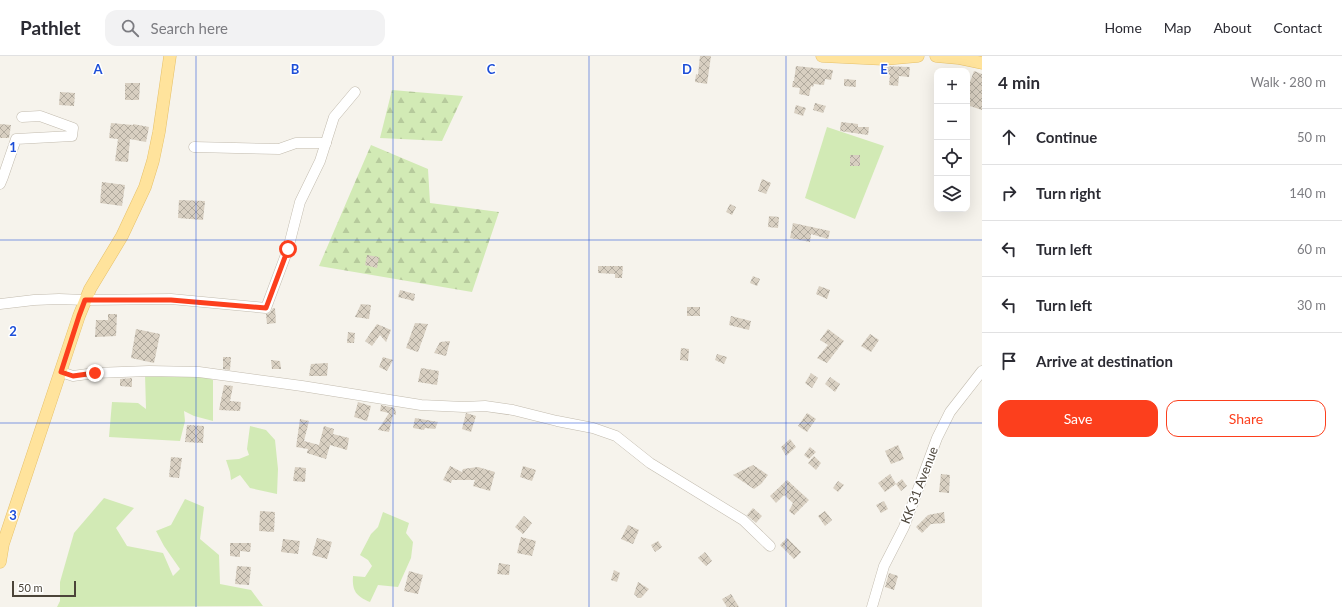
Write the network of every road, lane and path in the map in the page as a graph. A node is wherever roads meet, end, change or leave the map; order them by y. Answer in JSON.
{"nodes":[{"id":1,"x":170,"y":56,"type":"edge"},
{"id":2,"x":822,"y":56,"type":"edge"},
{"id":3,"x":918,"y":56,"type":"edge"},
{"id":4,"x":936,"y":56,"type":"edge"},
{"id":5,"x":982,"y":63,"type":"edge"},
{"id":6,"x":355,"y":92,"type":"dead end"},
{"id":7,"x":22,"y":117,"type":"dead end"},
{"id":8,"x":326,"y":142,"type":"junction"},
{"id":9,"x":194,"y":147,"type":"dead end"},
{"id":10,"x":0,"y":184,"type":"edge"},
{"id":11,"x":85,"y":300,"type":"junction"},
{"id":12,"x":0,"y":304,"type":"edge"},
{"id":13,"x":982,"y":371,"type":"edge"},
{"id":14,"x":61,"y":372,"type":"junction"},
{"id":15,"x":770,"y":546,"type":"dead end"},
{"id":16,"x":0,"y":562,"type":"edge"},
{"id":17,"x":872,"y":607,"type":"edge"}],
"edges":[{"from":1,"to":11,"type":"main road"},
{"from":2,"to":3,"type":"main road"},
{"from":4,"to":5,"type":"main road"},
{"from":6,"to":8,"type":"street"},
{"from":7,"to":10,"type":"street"},
{"from":8,"to":9,"type":"street"},
{"from":8,"to":11,"type":"street"},
{"from":11,"to":12,"type":"street"},
{"from":11,"to":14,"type":"main road"},
{"from":13,"to":17,"type":"street","name":"KK 31 Avenue"},
{"from":14,"to":15,"type":"street"},
{"from":14,"to":16,"type":"main road"}]}
